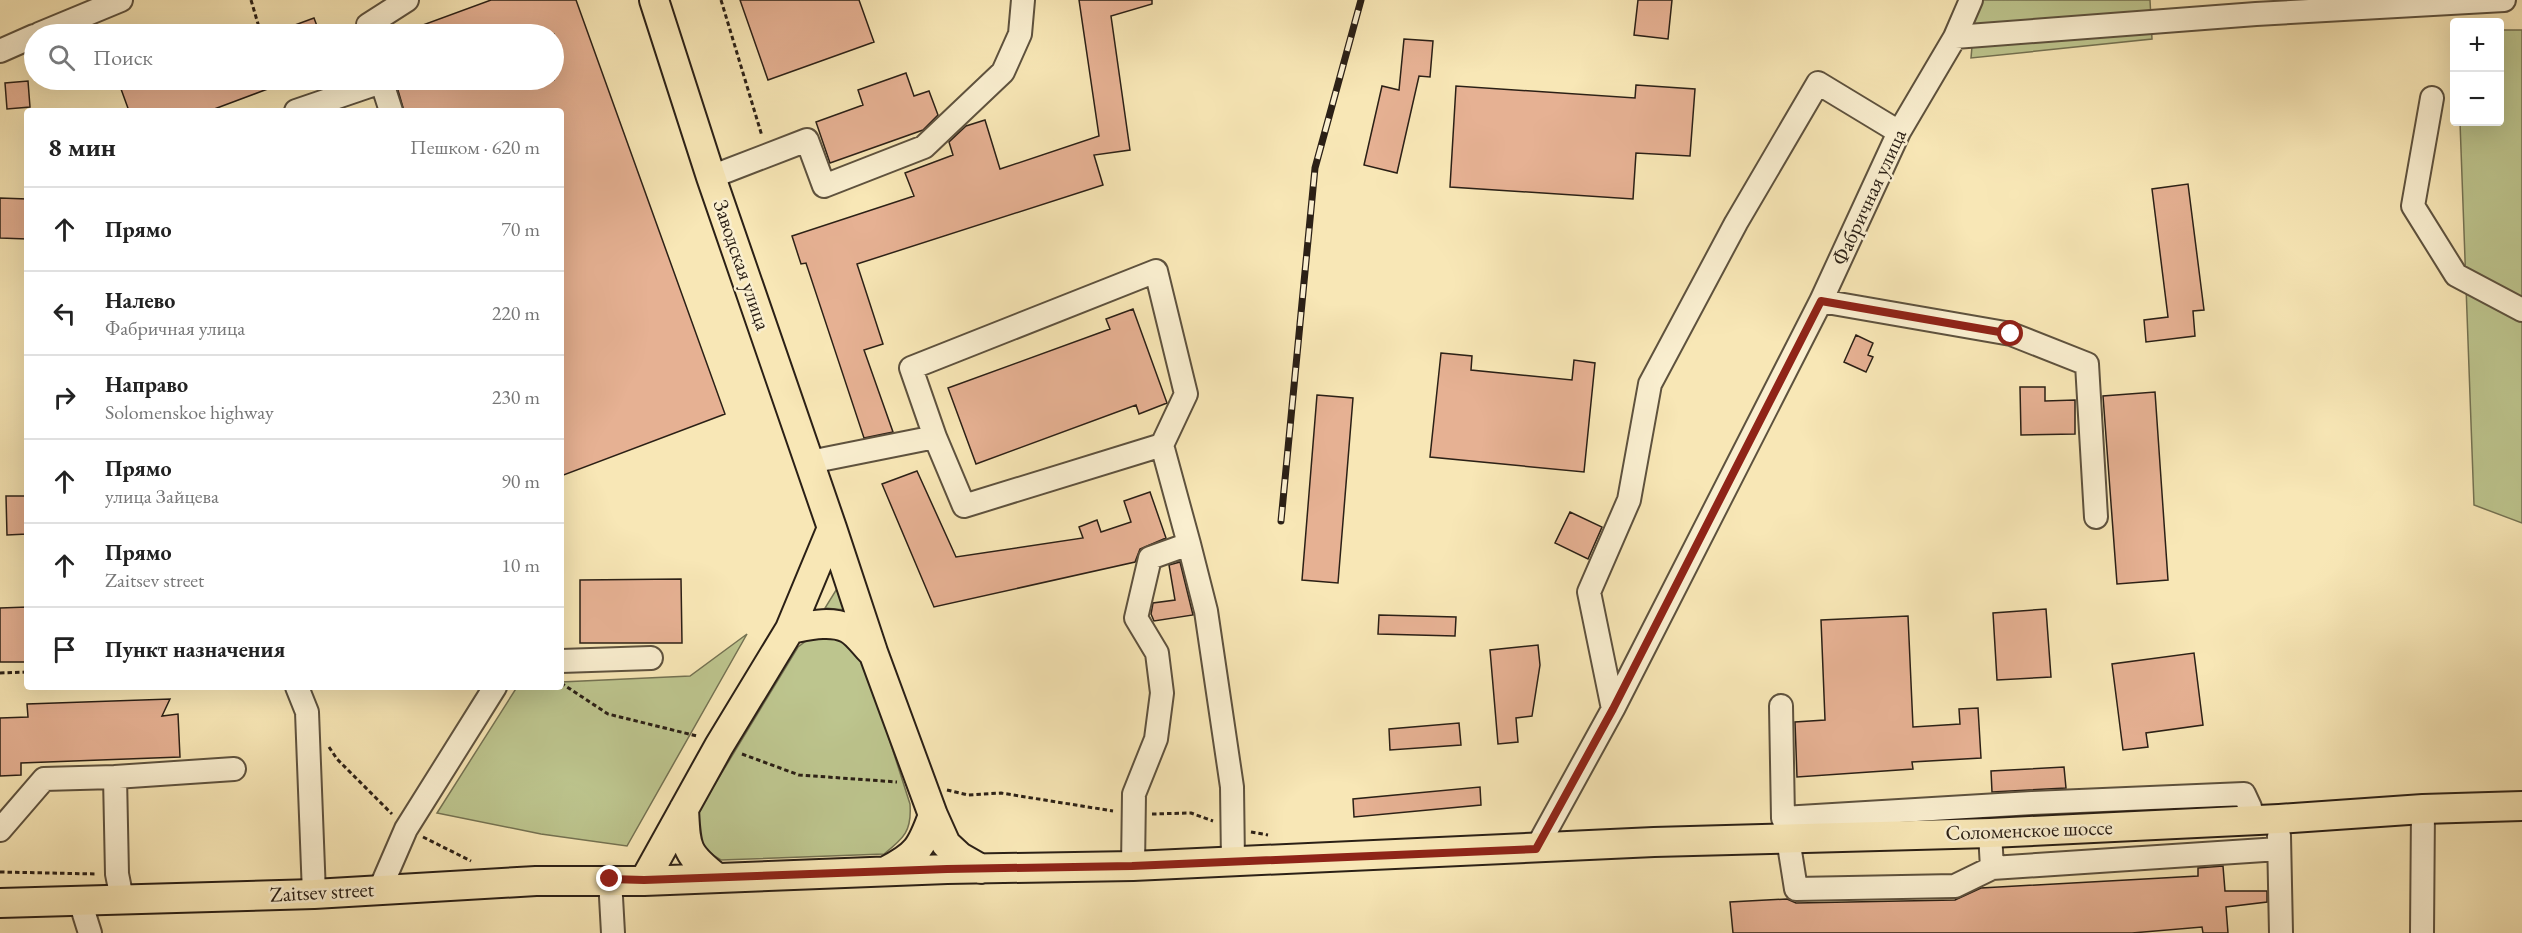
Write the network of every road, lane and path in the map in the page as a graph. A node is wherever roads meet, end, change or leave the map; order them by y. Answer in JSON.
{"nodes":[{"id":1,"x":121,"y":0,"type":"edge"},
{"id":2,"x":251,"y":0,"type":"edge"},
{"id":3,"x":407,"y":0,"type":"edge"},
{"id":4,"x":654,"y":0,"type":"edge"},
{"id":5,"x":721,"y":0,"type":"edge"},
{"id":6,"x":1023,"y":0,"type":"edge"},
{"id":7,"x":1971,"y":0,"type":"edge"},
{"id":8,"x":2504,"y":0,"type":"edge"},
{"id":9,"x":2256,"y":7,"type":"edge"},
{"id":10,"x":63,"y":24,"type":"edge"},
{"id":11,"x":258,"y":24,"type":"edge"},
{"id":12,"x":371,"y":24,"type":"edge"},
{"id":13,"x":1955,"y":37,"type":"junction"},
{"id":14,"x":24,"y":40,"type":"edge"},
{"id":15,"x":0,"y":51,"type":"edge"},
{"id":16,"x":356,"y":90,"type":"edge"},
{"id":17,"x":384,"y":90,"type":"edge"},
{"id":18,"x":2432,"y":98,"type":"dead end"},
{"id":19,"x":304,"y":108,"type":"edge"},
{"id":20,"x":390,"y":108,"type":"edge"},
{"id":21,"x":1899,"y":132,"type":"junction"},
{"id":22,"x":767,"y":155,"type":"junction"},
{"id":23,"x":711,"y":177,"type":"junction"},
{"id":24,"x":1821,"y":301,"type":"junction"},
{"id":25,"x":2522,"y":310,"type":"edge"},
{"id":26,"x":935,"y":437,"type":"junction"},
{"id":27,"x":1162,"y":445,"type":"junction"},
{"id":28,"x":810,"y":462,"type":"junction"},
{"id":29,"x":2096,"y":517,"type":"dead end"},
{"id":30,"x":832,"y":528,"type":"junction"},
{"id":31,"x":1189,"y":544,"type":"junction"},
{"id":32,"x":790,"y":629,"type":"junction"},
{"id":33,"x":873,"y":652,"type":"junction"},
{"id":34,"x":651,"y":658,"type":"dead end"},
{"id":35,"x":564,"y":661,"type":"edge"},
{"id":36,"x":0,"y":672,"type":"edge"},
{"id":37,"x":24,"y":672,"type":"edge"},
{"id":38,"x":564,"y":685,"type":"edge"},
{"id":39,"x":298,"y":690,"type":"edge"},
{"id":40,"x":493,"y":690,"type":"edge"},
{"id":41,"x":1781,"y":706,"type":"dead end"},
{"id":42,"x":1613,"y":709,"type":"junction"},
{"id":43,"x":719,"y":746,"type":"junction"},
{"id":44,"x":234,"y":769,"type":"dead end"},
{"id":45,"x":115,"y":777,"type":"junction"},
{"id":46,"x":921,"y":785,"type":"junction"},
{"id":47,"x":2522,"y":806,"type":"edge"},
{"id":48,"x":684,"y":809,"type":"junction"},
{"id":49,"x":2422,"y":809,"type":"junction"},
{"id":50,"x":933,"y":815,"type":"junction"},
{"id":51,"x":1134,"y":815,"type":"junction"},
{"id":52,"x":2279,"y":819,"type":"junction"},
{"id":53,"x":2248,"y":820,"type":"junction"},
{"id":54,"x":1231,"y":828,"type":"junction"},
{"id":55,"x":1785,"y":829,"type":"junction"},
{"id":56,"x":0,"y":830,"type":"edge"},
{"id":57,"x":1990,"y":833,"type":"junction"},
{"id":58,"x":1536,"y":849,"type":"junction"},
{"id":59,"x":2279,"y":849,"type":"junction"},
{"id":60,"x":1233,"y":862,"type":"junction"},
{"id":61,"x":1132,"y":866,"type":"junction"},
{"id":62,"x":1992,"y":868,"type":"junction"},
{"id":63,"x":981,"y":869,"type":"junction"},
{"id":64,"x":886,"y":871,"type":"junction"},
{"id":65,"x":717,"y":878,"type":"junction"},
{"id":66,"x":610,"y":879,"type":"junction"},
{"id":67,"x":644,"y":880,"type":"junction"},
{"id":68,"x":380,"y":889,"type":"junction"},
{"id":69,"x":314,"y":894,"type":"junction"},
{"id":70,"x":122,"y":899,"type":"junction"},
{"id":71,"x":80,"y":901,"type":"junction"},
{"id":72,"x":0,"y":903,"type":"edge"},
{"id":73,"x":90,"y":933,"type":"edge"},
{"id":74,"x":613,"y":933,"type":"edge"},
{"id":75,"x":2281,"y":933,"type":"edge"},
{"id":76,"x":2422,"y":933,"type":"edge"}],
"edges":[{"from":1,"to":10,"type":"street"},
{"from":2,"to":11,"type":"path"},
{"from":3,"to":12,"type":"street"},
{"from":4,"to":23,"type":"main road","name":"Заводская улица"},
{"from":5,"to":22,"type":"path"},
{"from":6,"to":22,"type":"street"},
{"from":7,"to":13,"type":"street","name":"Фабричная улица"},
{"from":8,"to":9,"type":"street"},
{"from":9,"to":13,"type":"street"},
{"from":13,"to":21,"type":"street","name":"Фабричная улица"},
{"from":14,"to":15,"type":"street"},
{"from":16,"to":19,"type":"street"},
{"from":17,"to":20,"type":"street"},
{"from":18,"to":25,"type":"street"},
{"from":21,"to":24,"type":"street","name":"Фабричная улица"},
{"from":21,"to":42,"type":"street"},
{"from":22,"to":23,"type":"street"},
{"from":23,"to":28,"type":"main road","name":"Заводская улица"},
{"from":24,"to":29,"type":"street"},
{"from":24,"to":42,"type":"street","name":"Фабричная улица"},
{"from":26,"to":27,"type":"street"},
{"from":26,"to":27,"type":"street"},
{"from":26,"to":28,"type":"street"},
{"from":27,"to":31,"type":"street"},
{"from":28,"to":30,"type":"main road","name":"Заводская улица"},
{"from":30,"to":32,"type":"main road"},
{"from":30,"to":33,"type":"main road","name":"Заводская улица"},
{"from":31,"to":51,"type":"street"},
{"from":31,"to":54,"type":"street"},
{"from":32,"to":33,"type":"main road"},
{"from":32,"to":43,"type":"main road"},
{"from":33,"to":46,"type":"main road","name":"Заводская улица"},
{"from":34,"to":35,"type":"street"},
{"from":36,"to":37,"type":"path"},
{"from":38,"to":43,"type":"path"},
{"from":39,"to":69,"type":"street"},
{"from":40,"to":68,"type":"street"},
{"from":41,"to":55,"type":"street"},
{"from":42,"to":58,"type":"street","name":"Фабричная улица"},
{"from":43,"to":46,"type":"path"},
{"from":43,"to":48,"type":"main road"},
{"from":44,"to":45,"type":"street"},
{"from":45,"to":56,"type":"street"},
{"from":45,"to":70,"type":"street"},
{"from":46,"to":50,"type":"main road","name":"Заводская улица"},
{"from":46,"to":51,"type":"path"},
{"from":47,"to":49,"type":"main road","name":"Соломенское шоссе"},
{"from":48,"to":65,"type":"main road"},
{"from":48,"to":67,"type":"main road"},
{"from":49,"to":52,"type":"main road","name":"Соломенское шоссе"},
{"from":49,"to":76,"type":"street"},
{"from":50,"to":63,"type":"main road","name":"Заводская улица"},
{"from":50,"to":64,"type":"main road"},
{"from":51,"to":54,"type":"path"},
{"from":51,"to":61,"type":"street"},
{"from":52,"to":53,"type":"main road","name":"Соломенское шоссе"},
{"from":52,"to":59,"type":"street"},
{"from":53,"to":55,"type":"street"},
{"from":53,"to":57,"type":"main road","name":"Соломенское шоссе"},
{"from":54,"to":60,"type":"street"},
{"from":55,"to":57,"type":"main road","name":"Соломенское шоссе"},
{"from":55,"to":58,"type":"main road","name":"Соломенское шоссе"},
{"from":55,"to":62,"type":"street"},
{"from":57,"to":62,"type":"street"},
{"from":58,"to":60,"type":"main road","name":"Соломенское шоссе"},
{"from":59,"to":62,"type":"street"},
{"from":59,"to":75,"type":"street"},
{"from":60,"to":61,"type":"main road","name":"Соломенское шоссе"},
{"from":61,"to":63,"type":"main road","name":"Zaitsev street"},
{"from":63,"to":64,"type":"main road","name":"Zaitsev street"},
{"from":64,"to":65,"type":"main road","name":"Zaitsev street"},
{"from":65,"to":67,"type":"main road","name":"Zaitsev street"},
{"from":66,"to":67,"type":"main road","name":"Zaitsev street"},
{"from":66,"to":68,"type":"main road","name":"Zaitsev street"},
{"from":66,"to":74,"type":"street"},
{"from":68,"to":69,"type":"main road","name":"Zaitsev street"},
{"from":69,"to":70,"type":"main road","name":"Zaitsev street"},
{"from":70,"to":71,"type":"main road","name":"Zaitsev street"},
{"from":71,"to":72,"type":"main road","name":"Zaitsev street"},
{"from":71,"to":73,"type":"street"}]}
